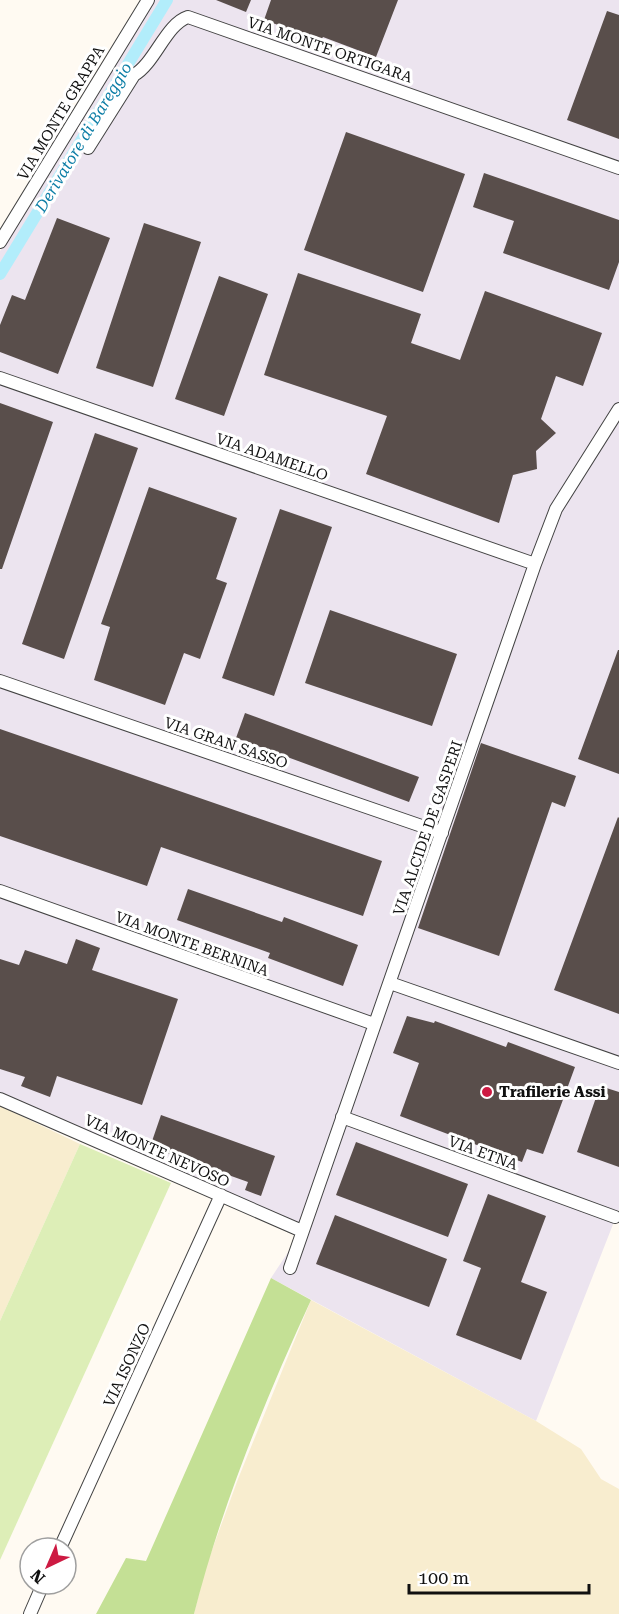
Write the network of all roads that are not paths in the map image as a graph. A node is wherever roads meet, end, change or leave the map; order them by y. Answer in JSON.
{"nodes":[{"id":1,"x":148,"y":0,"type":"edge"},
{"id":2,"x":88,"y":147,"type":"dead end"},
{"id":3,"x":619,"y":168,"type":"edge"},
{"id":4,"x":0,"y":242,"type":"edge"},
{"id":5,"x":0,"y":378,"type":"edge"},
{"id":6,"x":619,"y":410,"type":"edge"},
{"id":7,"x":535,"y":564,"type":"junction"},
{"id":8,"x":0,"y":681,"type":"edge"},
{"id":9,"x":442,"y":834,"type":"junction"},
{"id":10,"x":0,"y":891,"type":"edge"},
{"id":11,"x":390,"y":983,"type":"junction"},
{"id":12,"x":374,"y":1024,"type":"junction"},
{"id":13,"x":619,"y":1064,"type":"edge"},
{"id":14,"x":0,"y":1099,"type":"edge"},
{"id":15,"x":342,"y":1117,"type":"junction"},
{"id":16,"x":221,"y":1195,"type":"junction"},
{"id":17,"x":615,"y":1217,"type":"dead end"},
{"id":18,"x":302,"y":1231,"type":"junction"},
{"id":19,"x":290,"y":1268,"type":"dead end"},
{"id":20,"x":65,"y":1536,"type":"edge"},
{"id":21,"x":38,"y":1596,"type":"edge"},
{"id":22,"x":30,"y":1614,"type":"edge"}],
"edges":[{"from":1,"to":4,"type":"street","name":"VIA MONTE GRAPPA"},
{"from":2,"to":3,"type":"street","name":"VIA MONTE ORTIGARA"},
{"from":5,"to":7,"type":"street","name":"VIA ADAMELLO"},
{"from":6,"to":7,"type":"street","name":"VIA ALCIDE DE GASPERI"},
{"from":7,"to":9,"type":"street","name":"VIA ALCIDE DE GASPERI"},
{"from":8,"to":9,"type":"street","name":"VIA GRAN SASSO"},
{"from":9,"to":11,"type":"street","name":"VIA ALCIDE DE GASPERI"},
{"from":10,"to":12,"type":"street","name":"VIA MONTE BERNINA"},
{"from":11,"to":12,"type":"street","name":"VIA ALCIDE DE GASPERI"},
{"from":11,"to":13,"type":"street"},
{"from":12,"to":15,"type":"street","name":"VIA ALCIDE DE GASPERI"},
{"from":14,"to":16,"type":"street","name":"VIA MONTE NEVOSO"},
{"from":15,"to":17,"type":"street","name":"VIA ETNA"},
{"from":15,"to":18,"type":"street","name":"VIA ALCIDE DE GASPERI"},
{"from":16,"to":18,"type":"street","name":"VIA MONTE NEVOSO"},
{"from":16,"to":20,"type":"street","name":"VIA ISONZO"},
{"from":18,"to":19,"type":"street","name":"VIA ALCIDE DE GASPERI"},
{"from":21,"to":22,"type":"street"}]}
